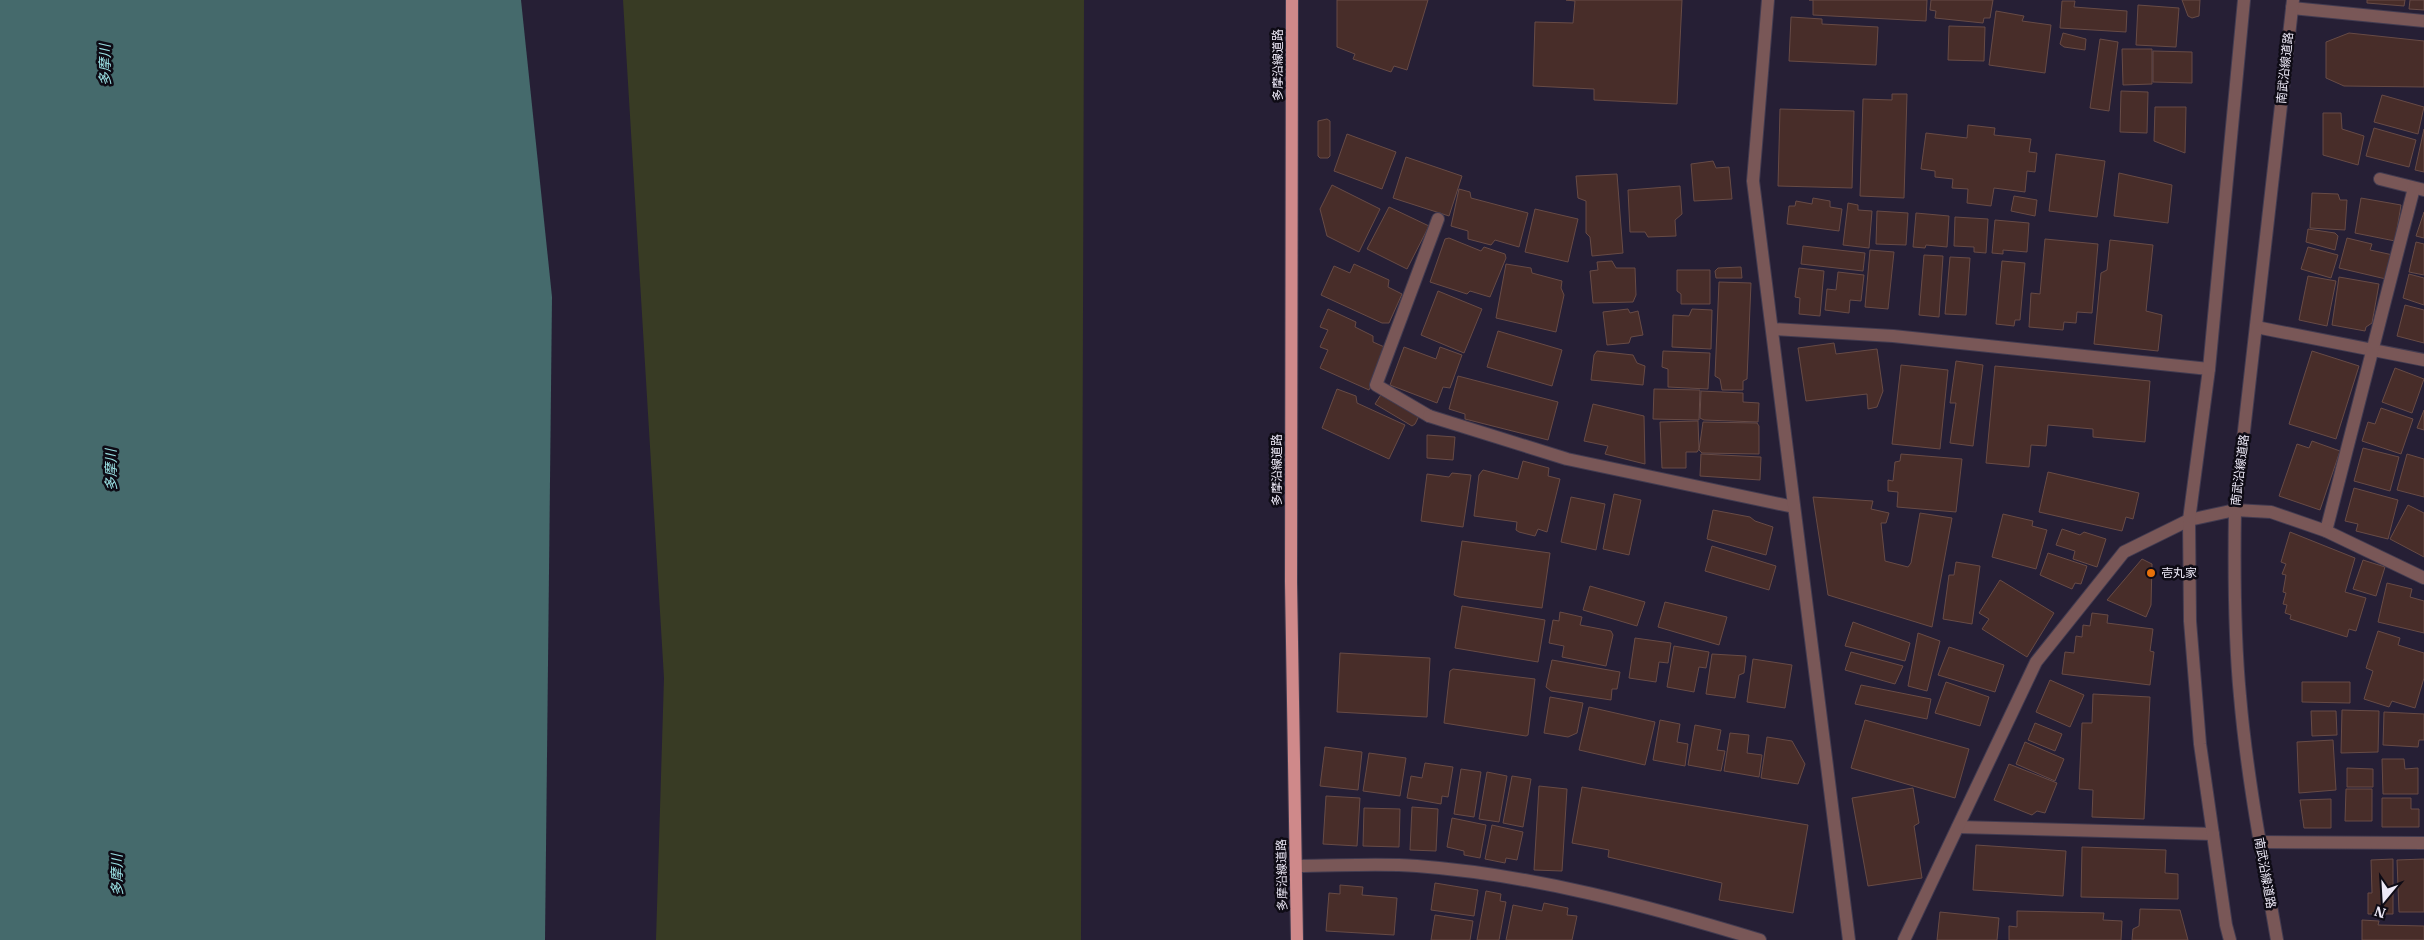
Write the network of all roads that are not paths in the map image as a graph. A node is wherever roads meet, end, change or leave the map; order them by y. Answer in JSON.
{"nodes":[{"id":1,"x":1292,"y":0,"type":"edge"},
{"id":2,"x":1768,"y":0,"type":"edge"},
{"id":3,"x":2244,"y":0,"type":"edge"},
{"id":4,"x":2292,"y":4,"type":"edge"},
{"id":5,"x":2424,"y":21,"type":"edge"},
{"id":6,"x":2380,"y":179,"type":"dead end"},
{"id":7,"x":2419,"y":189,"type":"edge"},
{"id":8,"x":1438,"y":219,"type":"dead end"},
{"id":9,"x":2256,"y":326,"type":"junction"},
{"id":10,"x":1772,"y":329,"type":"junction"},
{"id":11,"x":2373,"y":348,"type":"junction"},
{"id":12,"x":2424,"y":360,"type":"edge"},
{"id":13,"x":2209,"y":369,"type":"junction"},
{"id":14,"x":1794,"y":507,"type":"junction"},
{"id":15,"x":2235,"y":510,"type":"junction"},
{"id":16,"x":2189,"y":520,"type":"junction"},
{"id":17,"x":2326,"y":531,"type":"junction"},
{"id":18,"x":2424,"y":578,"type":"edge"},
{"id":19,"x":1958,"y":827,"type":"junction"},
{"id":20,"x":2212,"y":834,"type":"junction"},
{"id":21,"x":2260,"y":842,"type":"junction"},
{"id":22,"x":2424,"y":843,"type":"edge"},
{"id":23,"x":1296,"y":866,"type":"junction"},
{"id":24,"x":1297,"y":940,"type":"edge"},
{"id":25,"x":1760,"y":940,"type":"edge"},
{"id":26,"x":1849,"y":940,"type":"edge"},
{"id":27,"x":1904,"y":940,"type":"edge"},
{"id":28,"x":2230,"y":940,"type":"edge"},
{"id":29,"x":2277,"y":940,"type":"edge"}],
"edges":[{"from":1,"to":23,"type":"main road","name":"多摩沿線道路"},
{"from":2,"to":10,"type":"street"},
{"from":3,"to":13,"type":"street"},
{"from":4,"to":5,"type":"street"},
{"from":4,"to":9,"type":"street","name":"南武沿線道路"},
{"from":6,"to":7,"type":"street"},
{"from":7,"to":11,"type":"street"},
{"from":8,"to":14,"type":"street"},
{"from":9,"to":11,"type":"street"},
{"from":9,"to":15,"type":"street","name":"南武沿線道路"},
{"from":10,"to":13,"type":"street"},
{"from":10,"to":14,"type":"street"},
{"from":11,"to":12,"type":"street"},
{"from":11,"to":17,"type":"street"},
{"from":13,"to":16,"type":"street"},
{"from":14,"to":26,"type":"street"},
{"from":15,"to":16,"type":"street"},
{"from":15,"to":17,"type":"street"},
{"from":15,"to":21,"type":"street","name":"南武沿線道路"},
{"from":16,"to":19,"type":"street"},
{"from":16,"to":20,"type":"street"},
{"from":17,"to":18,"type":"street"},
{"from":19,"to":20,"type":"street"},
{"from":19,"to":27,"type":"street"},
{"from":20,"to":28,"type":"street"},
{"from":21,"to":22,"type":"street"},
{"from":21,"to":29,"type":"street","name":"南武沿線道路"},
{"from":23,"to":24,"type":"main road","name":"多摩沿線道路"},
{"from":23,"to":25,"type":"street"}]}
